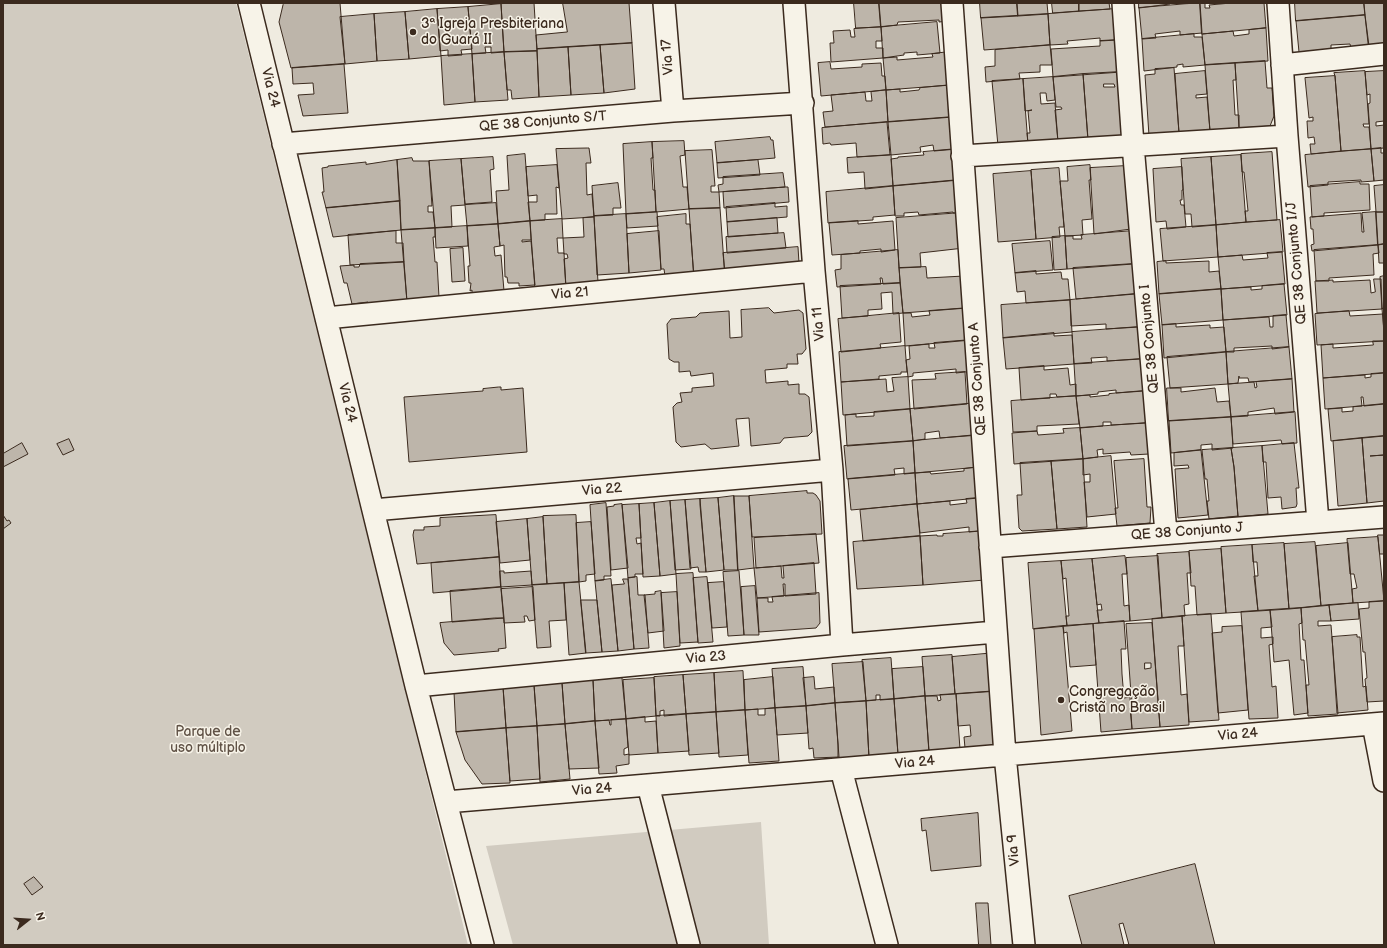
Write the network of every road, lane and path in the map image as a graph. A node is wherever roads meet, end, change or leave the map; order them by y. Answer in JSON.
{"nodes":[{"id":1,"x":249,"y":3,"type":"edge"},
{"id":2,"x":664,"y":3,"type":"edge"},
{"id":3,"x":794,"y":3,"type":"edge"},
{"id":4,"x":952,"y":3,"type":"edge"},
{"id":5,"x":1123,"y":3,"type":"edge"},
{"id":6,"x":1278,"y":3,"type":"edge"},
{"id":7,"x":1384,"y":54,"type":"edge"},
{"id":8,"x":1282,"y":65,"type":"junction"},
{"id":9,"x":803,"y":103,"type":"junction"},
{"id":10,"x":673,"y":111,"type":"junction"},
{"id":11,"x":1287,"y":136,"type":"junction"},
{"id":12,"x":283,"y":144,"type":"junction"},
{"id":13,"x":1133,"y":145,"type":"junction"},
{"id":14,"x":962,"y":156,"type":"junction"},
{"id":15,"x":814,"y":271,"type":"junction"},
{"id":16,"x":326,"y":318,"type":"junction"},
{"id":17,"x":832,"y":470,"type":"junction"},
{"id":18,"x":373,"y":510,"type":"junction"},
{"id":19,"x":1384,"y":517,"type":"edge"},
{"id":20,"x":1318,"y":522,"type":"junction"},
{"id":21,"x":1166,"y":533,"type":"junction"},
{"id":22,"x":990,"y":547,"type":"junction"},
{"id":23,"x":996,"y":632,"type":"junction"},
{"id":24,"x":842,"y":645,"type":"junction"},
{"id":25,"x":416,"y":686,"type":"junction"},
{"id":26,"x":1378,"y":724,"type":"edge"},
{"id":27,"x":1005,"y":755,"type":"junction"},
{"id":28,"x":842,"y":769,"type":"junction"},
{"id":29,"x":1384,"y":781,"type":"edge"},
{"id":30,"x":648,"y":786,"type":"junction"},
{"id":31,"x":446,"y":802,"type":"junction"},
{"id":32,"x":483,"y":945,"type":"edge"},
{"id":33,"x":689,"y":945,"type":"edge"},
{"id":34,"x":887,"y":945,"type":"edge"},
{"id":35,"x":1024,"y":945,"type":"edge"}],
"edges":[{"from":1,"to":12,"type":"street","name":"Via 24"},
{"from":2,"to":10,"type":"street","name":"Via 17"},
{"from":3,"to":9,"type":"street","name":"Via 11"},
{"from":4,"to":14,"type":"street","name":"QE 38 Conjunto A"},
{"from":5,"to":13,"type":"street","name":"QE 38 Conjunto I"},
{"from":6,"to":8,"type":"street","name":"QE 38 Conjunto I/J"},
{"from":7,"to":8,"type":"street"},
{"from":8,"to":11,"type":"street","name":"QE 38 Conjunto I/J"},
{"from":9,"to":10,"type":"street","name":"QE 38 Conjunto S/T"},
{"from":9,"to":15,"type":"street","name":"Via 11"},
{"from":10,"to":12,"type":"street","name":"QE 38 Conjunto S/T"},
{"from":11,"to":13,"type":"street"},
{"from":11,"to":20,"type":"street","name":"QE 38 Conjunto I/J"},
{"from":12,"to":16,"type":"street","name":"Via 24"},
{"from":13,"to":14,"type":"street"},
{"from":13,"to":21,"type":"street","name":"QE 38 Conjunto I"},
{"from":14,"to":22,"type":"street","name":"QE 38 Conjunto A"},
{"from":15,"to":16,"type":"street","name":"Via 21"},
{"from":15,"to":17,"type":"street","name":"Via 11"},
{"from":16,"to":18,"type":"street","name":"Via 24"},
{"from":17,"to":18,"type":"street","name":"Via 22"},
{"from":17,"to":24,"type":"street","name":"Via 11"},
{"from":18,"to":25,"type":"street","name":"Via 24"},
{"from":19,"to":20,"type":"street","name":"QE 38 Conjunto J"},
{"from":20,"to":21,"type":"street","name":"QE 38 Conjunto J"},
{"from":21,"to":22,"type":"street","name":"QE 38 Conjunto J"},
{"from":22,"to":23,"type":"street","name":"QE 38 Conjunto A"},
{"from":23,"to":24,"type":"street","name":"Via 23"},
{"from":23,"to":27,"type":"street","name":"QE 38 Conjunto A"},
{"from":24,"to":25,"type":"street","name":"Via 23"},
{"from":25,"to":31,"type":"street","name":"Via 24"},
{"from":26,"to":27,"type":"street","name":"Via 24"},
{"from":26,"to":29,"type":"street"},
{"from":27,"to":28,"type":"street","name":"Via 24"},
{"from":27,"to":35,"type":"street","name":"Via 9"},
{"from":28,"to":30,"type":"street","name":"Via 24"},
{"from":28,"to":34,"type":"street"},
{"from":30,"to":31,"type":"street","name":"Via 24"},
{"from":30,"to":33,"type":"street"},
{"from":31,"to":32,"type":"street","name":"Via 24"}]}
